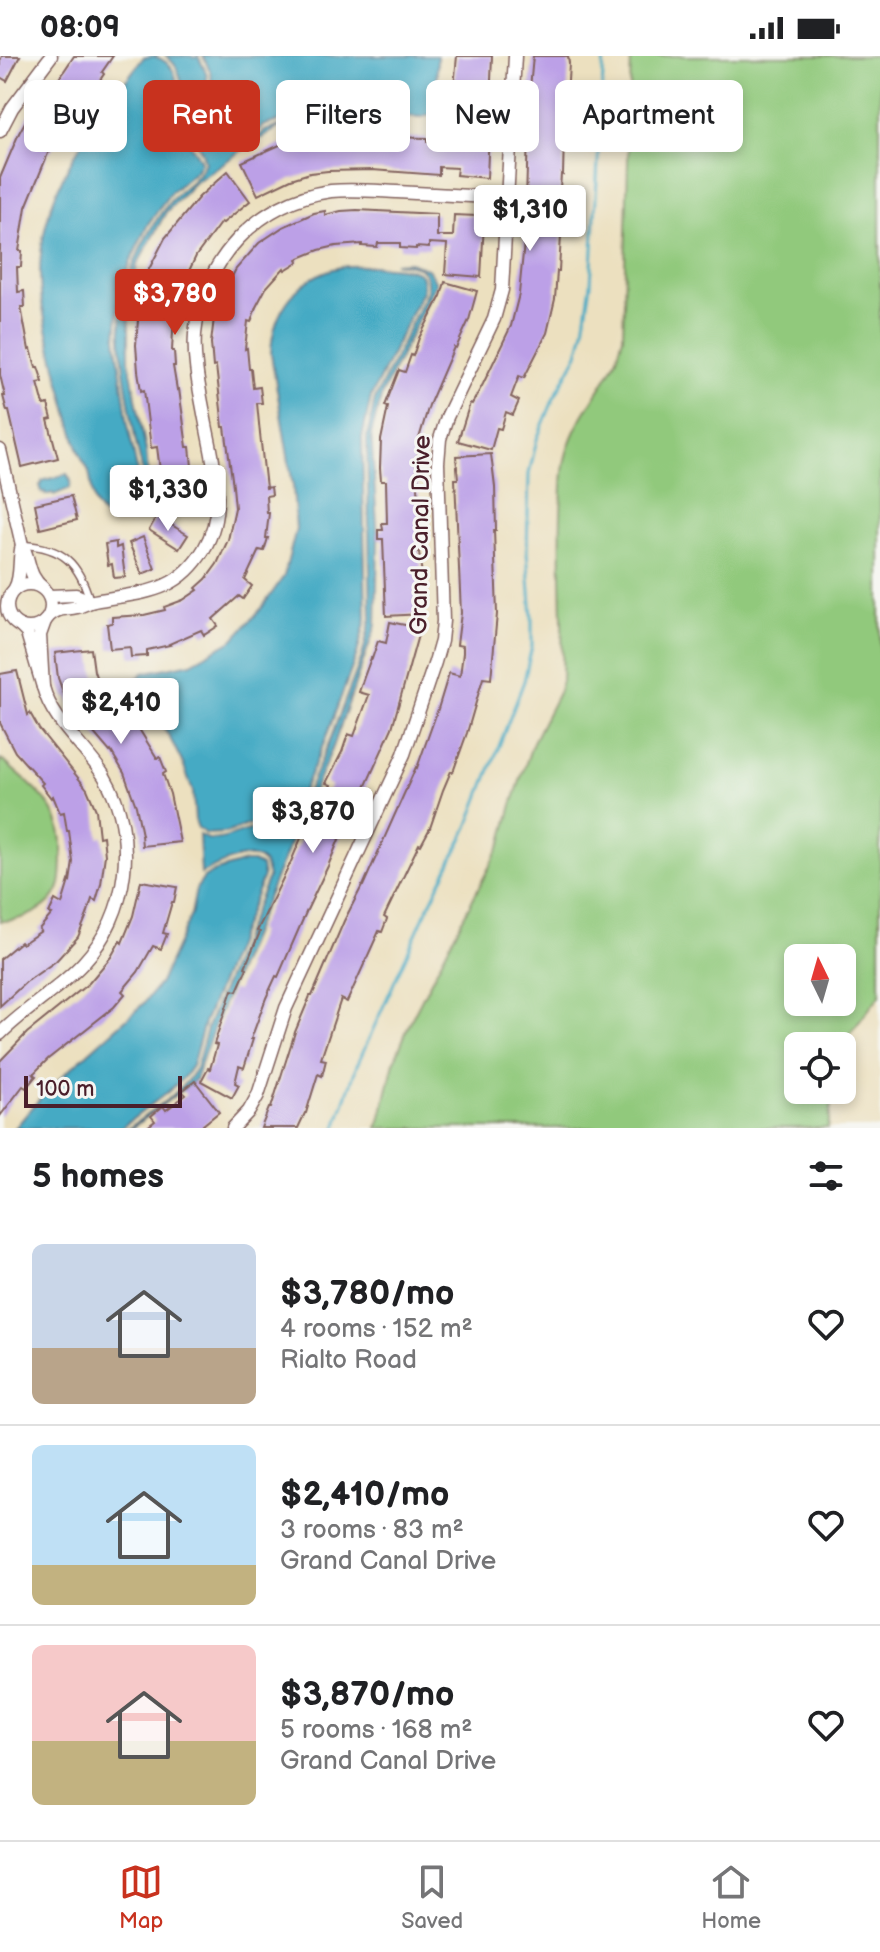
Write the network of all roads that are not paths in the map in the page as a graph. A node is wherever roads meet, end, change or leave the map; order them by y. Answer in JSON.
{"nodes":[{"id":1,"x":51,"y":56,"type":"edge"},
{"id":2,"x":515,"y":56,"type":"edge"},
{"id":3,"x":0,"y":101,"type":"edge"},
{"id":4,"x":12,"y":108,"type":"junction"},
{"id":5,"x":0,"y":131,"type":"edge"},
{"id":6,"x":507,"y":198,"type":"junction"},
{"id":7,"x":0,"y":450,"type":"edge"},
{"id":8,"x":22,"y":545,"type":"junction"},
{"id":9,"x":46,"y":592,"type":"junction"},
{"id":10,"x":8,"y":596,"type":"edge"},
{"id":11,"x":90,"y":601,"type":"junction"},
{"id":12,"x":47,"y":618,"type":"junction"},
{"id":13,"x":18,"y":625,"type":"junction"},
{"id":14,"x":0,"y":626,"type":"edge"},
{"id":15,"x":43,"y":687,"type":"junction"},
{"id":16,"x":0,"y":1034,"type":"edge"},
{"id":17,"x":233,"y":1128,"type":"edge"}],
"edges":[{"from":1,"to":4,"type":"street"},
{"from":2,"to":6,"type":"street","name":"Grand Canal Drive"},
{"from":3,"to":4,"type":"street"},
{"from":4,"to":5,"type":"street"},
{"from":6,"to":11,"type":"street"},
{"from":6,"to":17,"type":"street","name":"Grand Canal Drive"},
{"from":7,"to":8,"type":"street"},
{"from":8,"to":9,"type":"street"},
{"from":8,"to":10,"type":"street"},
{"from":8,"to":11,"type":"lane"},
{"from":9,"to":10,"type":"street"},
{"from":9,"to":11,"type":"street"},
{"from":9,"to":12,"type":"street"},
{"from":10,"to":13,"type":"street"},
{"from":11,"to":12,"type":"street"},
{"from":12,"to":13,"type":"street"},
{"from":12,"to":15,"type":"street"},
{"from":13,"to":14,"type":"street"},
{"from":13,"to":15,"type":"street"},
{"from":15,"to":16,"type":"street"}]}
